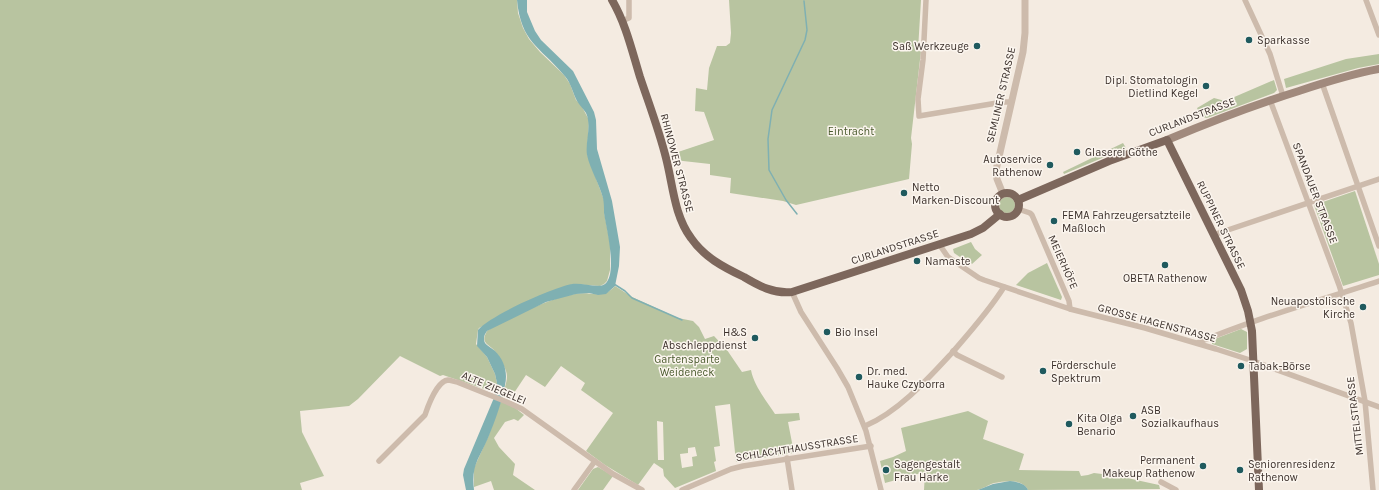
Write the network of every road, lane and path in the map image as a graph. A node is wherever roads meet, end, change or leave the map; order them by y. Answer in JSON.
{"nodes":[{"id":1,"x":612,"y":0,"type":"edge"},
{"id":2,"x":629,"y":0,"type":"edge"},
{"id":3,"x":926,"y":0,"type":"edge"},
{"id":4,"x":1026,"y":0,"type":"edge"},
{"id":5,"x":1244,"y":0,"type":"edge"},
{"id":6,"x":1366,"y":0,"type":"edge"},
{"id":7,"x":622,"y":21,"type":"junction"},
{"id":8,"x":1379,"y":35,"type":"edge"},
{"id":9,"x":1379,"y":69,"type":"edge"},
{"id":10,"x":1322,"y":84,"type":"junction"},
{"id":11,"x":1283,"y":96,"type":"junction"},
{"id":12,"x":1270,"y":100,"type":"junction"},
{"id":13,"x":1011,"y":102,"type":"junction"},
{"id":14,"x":1167,"y":140,"type":"junction"},
{"id":15,"x":1379,"y":179,"type":"edge"},
{"id":16,"x":1358,"y":186,"type":"junction"},
{"id":17,"x":1003,"y":194,"type":"junction"},
{"id":18,"x":1018,"y":200,"type":"junction"},
{"id":19,"x":1308,"y":202,"type":"junction"},
{"id":20,"x":1018,"y":209,"type":"junction"},
{"id":21,"x":1000,"y":214,"type":"junction"},
{"id":22,"x":1213,"y":235,"type":"junction"},
{"id":23,"x":940,"y":244,"type":"junction"},
{"id":24,"x":1379,"y":246,"type":"edge"},
{"id":25,"x":1379,"y":282,"type":"edge"},
{"id":26,"x":1004,"y":287,"type":"junction"},
{"id":27,"x":792,"y":292,"type":"junction"},
{"id":28,"x":1341,"y":293,"type":"junction"},
{"id":29,"x":1070,"y":309,"type":"junction"},
{"id":30,"x":1250,"y":322,"type":"junction"},
{"id":31,"x":1197,"y":343,"type":"junction"},
{"id":32,"x":953,"y":351,"type":"junction"},
{"id":33,"x":1253,"y":361,"type":"junction"},
{"id":34,"x":1002,"y":377,"type":"dead end"},
{"id":35,"x":1365,"y":401,"type":"junction"},
{"id":36,"x":1379,"y":407,"type":"edge"},
{"id":37,"x":864,"y":426,"type":"junction"},
{"id":38,"x":871,"y":446,"type":"junction"},
{"id":39,"x":787,"y":458,"type":"junction"},
{"id":40,"x":379,"y":461,"type":"dead end"},
{"id":41,"x":595,"y":461,"type":"junction"},
{"id":42,"x":1161,"y":482,"type":"dead end"},
{"id":43,"x":574,"y":490,"type":"edge"},
{"id":44,"x":642,"y":490,"type":"edge"},
{"id":45,"x":682,"y":490,"type":"edge"},
{"id":46,"x":792,"y":490,"type":"edge"},
{"id":47,"x":881,"y":490,"type":"edge"},
{"id":48,"x":1176,"y":490,"type":"edge"},
{"id":49,"x":1259,"y":490,"type":"edge"},
{"id":50,"x":1373,"y":490,"type":"edge"}],
"edges":[{"from":1,"to":7,"type":"main road","name":"RHINOWER STRASSE"},
{"from":2,"to":7,"type":"street"},
{"from":3,"to":13,"type":"street"},
{"from":4,"to":13,"type":"street","name":"SEMLINER STRASSE"},
{"from":5,"to":11,"type":"street"},
{"from":6,"to":8,"type":"street"},
{"from":7,"to":27,"type":"main road","name":"RHINOWER STRASSE"},
{"from":9,"to":10,"type":"main road","name":"CURLANDSTRASSE"},
{"from":10,"to":11,"type":"main road","name":"CURLANDSTRASSE"},
{"from":10,"to":16,"type":"street"},
{"from":11,"to":12,"type":"main road","name":"CURLANDSTRASSE"},
{"from":12,"to":14,"type":"main road","name":"CURLANDSTRASSE"},
{"from":12,"to":19,"type":"street","name":"SPANDAUER STRASSE"},
{"from":13,"to":17,"type":"street","name":"SEMLINER STRASSE"},
{"from":14,"to":18,"type":"main road","name":"CURLANDSTRASSE"},
{"from":14,"to":22,"type":"main road","name":"RUPPINER STRASSE"},
{"from":15,"to":16,"type":"street"},
{"from":16,"to":19,"type":"street"},
{"from":16,"to":24,"type":"street"},
{"from":17,"to":18,"type":"main road"},
{"from":17,"to":21,"type":"main road"},
{"from":18,"to":20,"type":"main road"},
{"from":19,"to":22,"type":"street"},
{"from":19,"to":28,"type":"street","name":"SPANDAUER STRASSE"},
{"from":20,"to":21,"type":"main road"},
{"from":20,"to":29,"type":"street","name":"MEIERHÖFE"},
{"from":21,"to":23,"type":"main road","name":"CURLANDSTRASSE"},
{"from":22,"to":30,"type":"main road","name":"RUPPINER STRASSE"},
{"from":23,"to":26,"type":"street","name":"GROSSE HAGENSTRASSE"},
{"from":23,"to":27,"type":"main road","name":"CURLANDSTRASSE"},
{"from":25,"to":28,"type":"street"},
{"from":26,"to":29,"type":"street","name":"GROSSE HAGENSTRASSE"},
{"from":26,"to":32,"type":"street"},
{"from":27,"to":37,"type":"street"},
{"from":28,"to":30,"type":"street"},
{"from":28,"to":35,"type":"street","name":"MITTELSTRASSE"},
{"from":29,"to":31,"type":"street","name":"GROSSE HAGENSTRASSE"},
{"from":30,"to":31,"type":"street"},
{"from":30,"to":33,"type":"main road","name":"RUPPINER STRASSE"},
{"from":31,"to":33,"type":"street","name":"GROSSE HAGENSTRASSE"},
{"from":32,"to":34,"type":"street"},
{"from":32,"to":37,"type":"street"},
{"from":33,"to":35,"type":"street","name":"GROSSE HAGENSTRASSE"},
{"from":33,"to":49,"type":"main road","name":"RUPPINER STRASSE"},
{"from":35,"to":36,"type":"street","name":"GROSSE HAGENSTRASSE"},
{"from":35,"to":50,"type":"street","name":"MITTELSTRASSE"},
{"from":37,"to":38,"type":"street"},
{"from":38,"to":39,"type":"street","name":"SCHLACHTHAUSSTRASSE"},
{"from":38,"to":47,"type":"street"},
{"from":39,"to":45,"type":"street","name":"SCHLACHTHAUSSTRASSE"},
{"from":39,"to":46,"type":"street"},
{"from":40,"to":41,"type":"street","name":"ALTE ZIEGELEI"},
{"from":41,"to":43,"type":"street"},
{"from":41,"to":44,"type":"street","name":"ALTE ZIEGELEI"},
{"from":42,"to":48,"type":"street"}]}
